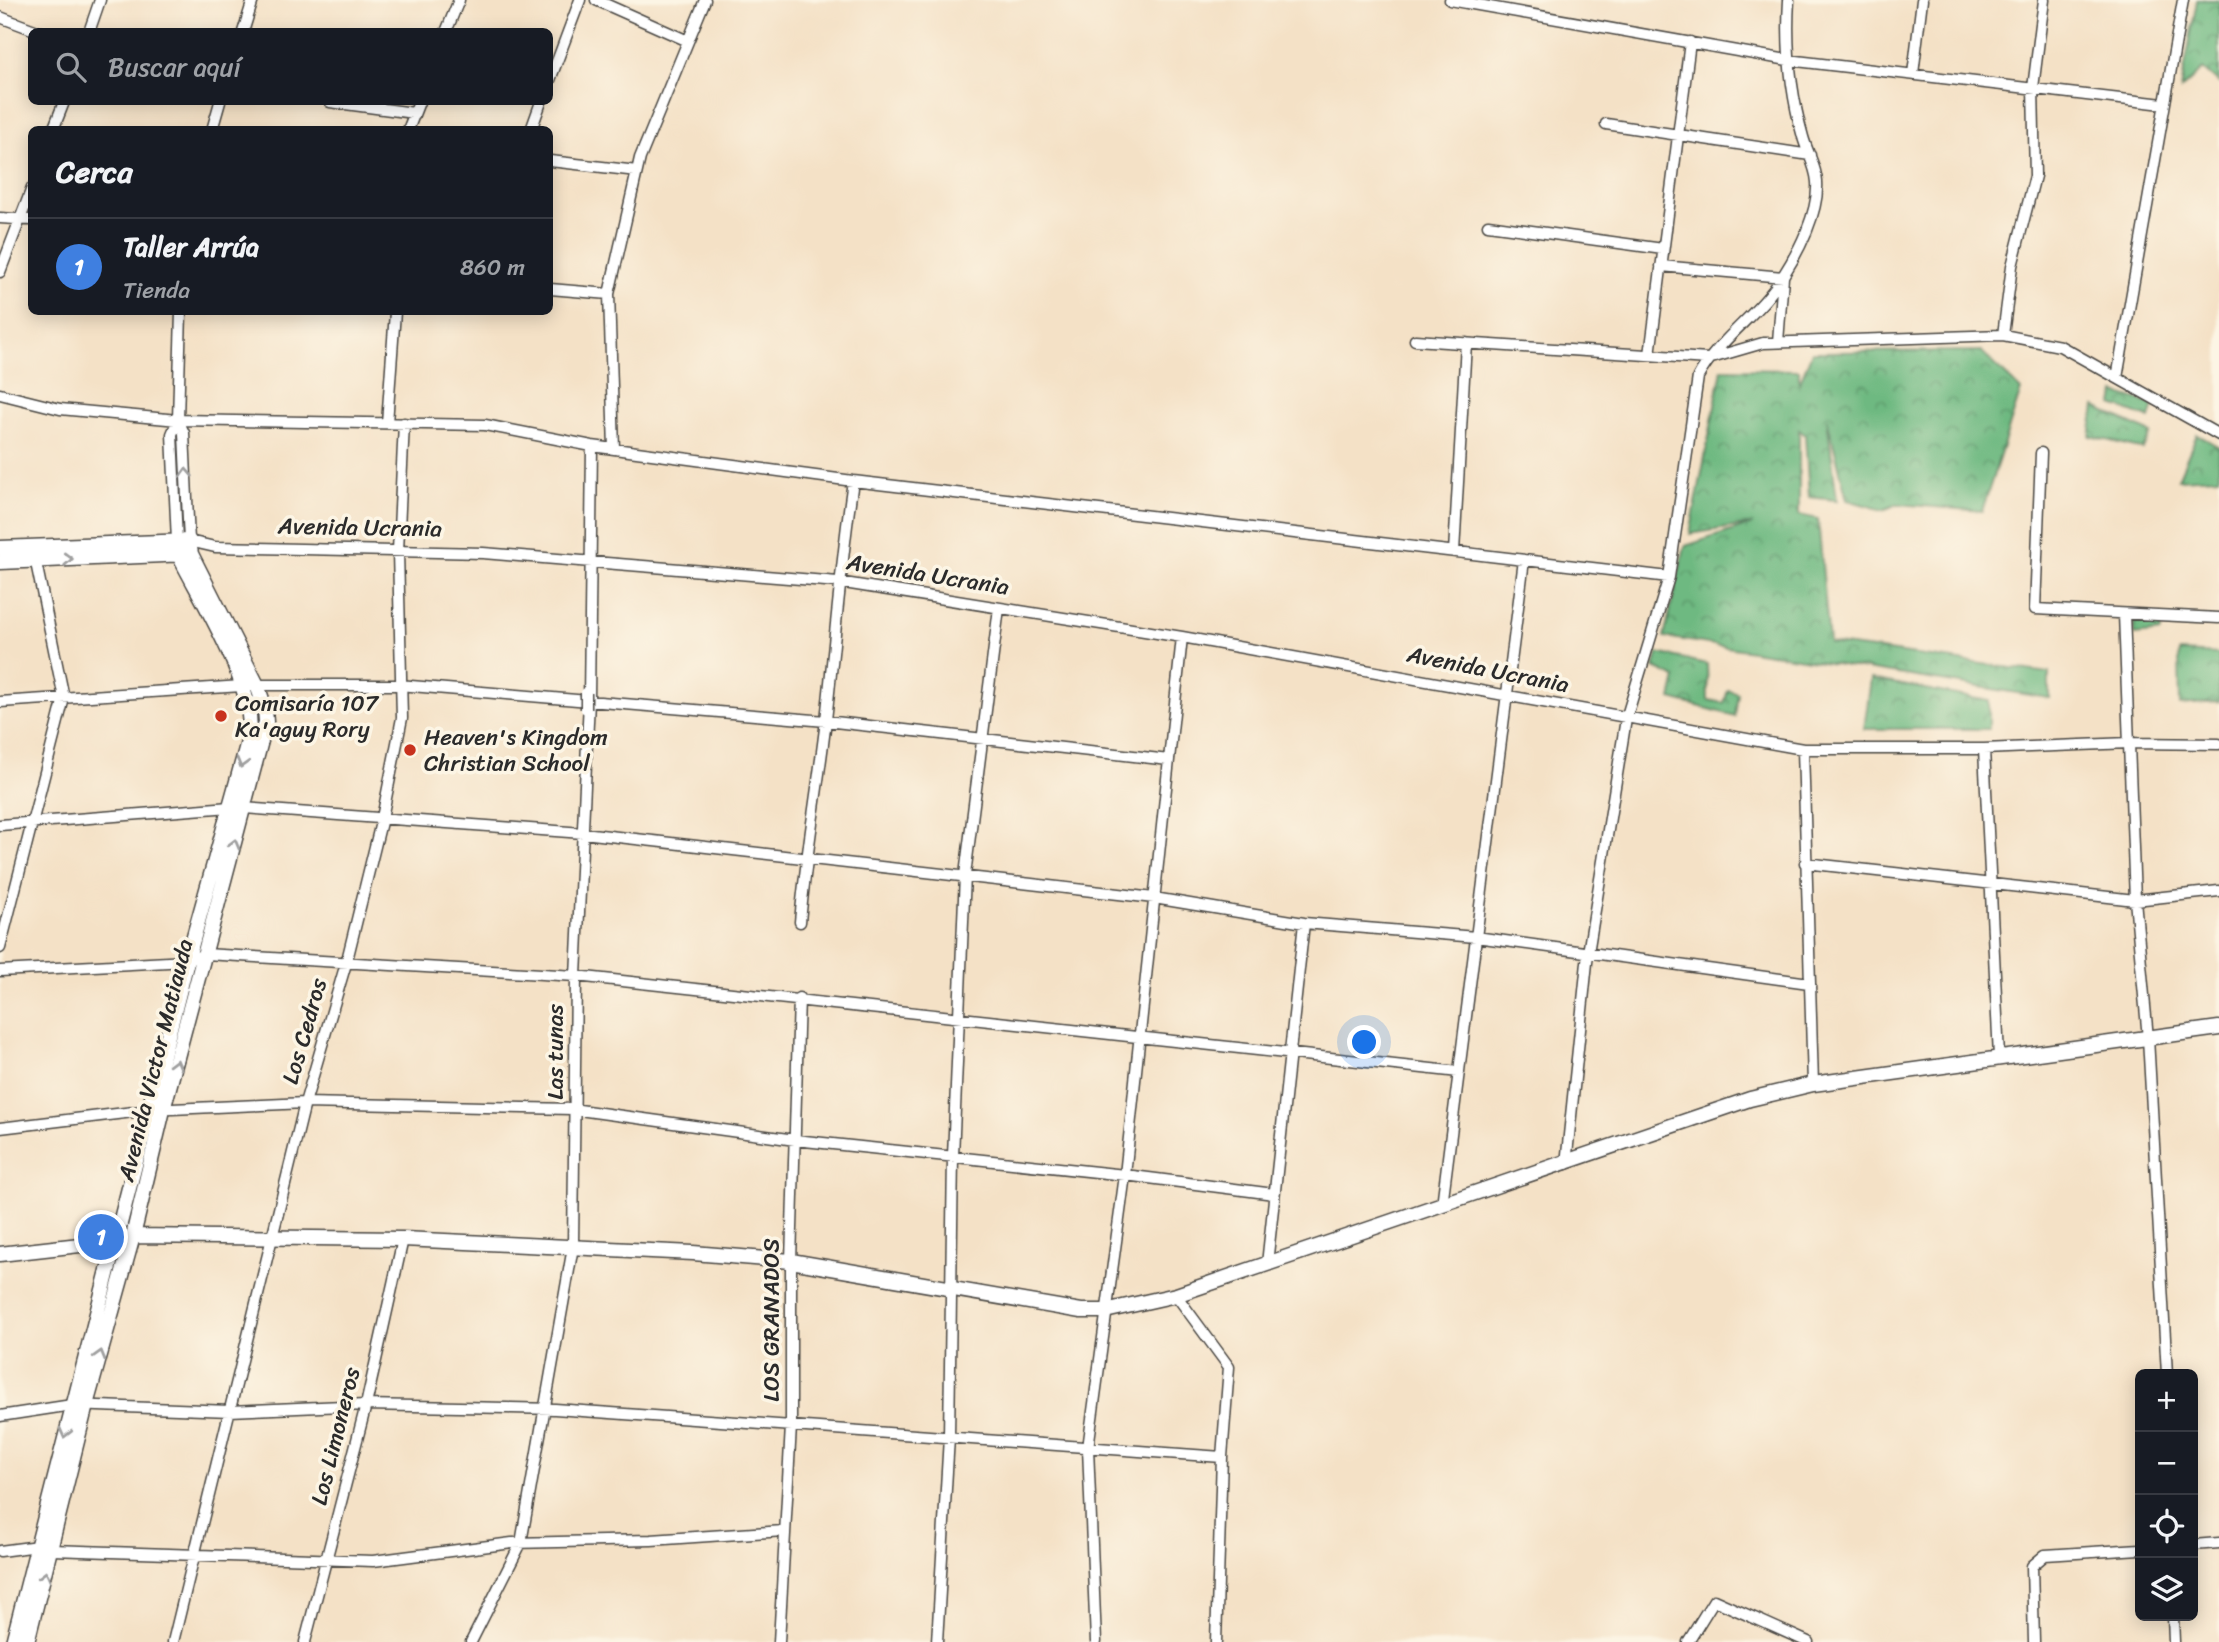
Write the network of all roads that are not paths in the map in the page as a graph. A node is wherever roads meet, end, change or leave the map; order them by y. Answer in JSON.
{"nodes":[{"id":1,"x":100,"y":0,"type":"edge"},
{"id":2,"x":253,"y":0,"type":"edge"},
{"id":3,"x":459,"y":0,"type":"edge"},
{"id":4,"x":580,"y":0,"type":"edge"},
{"id":5,"x":596,"y":0,"type":"edge"},
{"id":6,"x":705,"y":0,"type":"edge"},
{"id":7,"x":1450,"y":0,"type":"edge"},
{"id":8,"x":1789,"y":0,"type":"edge"},
{"id":9,"x":1922,"y":0,"type":"edge"},
{"id":10,"x":2045,"y":0,"type":"edge"},
{"id":11,"x":2183,"y":0,"type":"edge"},
{"id":12,"x":0,"y":17,"type":"edge"},
{"id":13,"x":29,"y":28,"type":"edge"},
{"id":14,"x":90,"y":28,"type":"edge"},
{"id":15,"x":244,"y":28,"type":"edge"},
{"id":16,"x":448,"y":28,"type":"edge"},
{"id":17,"x":688,"y":41,"type":"junction"},
{"id":18,"x":1690,"y":42,"type":"junction"},
{"id":19,"x":1788,"y":60,"type":"junction"},
{"id":20,"x":553,"y":72,"type":"edge"},
{"id":21,"x":1913,"y":74,"type":"junction"},
{"id":22,"x":2033,"y":88,"type":"junction"},
{"id":23,"x":2163,"y":104,"type":"junction"},
{"id":24,"x":63,"y":105,"type":"edge"},
{"id":25,"x":219,"y":105,"type":"edge"},
{"id":26,"x":382,"y":105,"type":"edge"},
{"id":27,"x":540,"y":105,"type":"edge"},
{"id":28,"x":417,"y":107,"type":"edge"},
{"id":29,"x":1606,"y":124,"type":"dead end"},
{"id":30,"x":55,"y":126,"type":"edge"},
{"id":31,"x":213,"y":126,"type":"edge"},
{"id":32,"x":410,"y":126,"type":"edge"},
{"id":33,"x":532,"y":126,"type":"edge"},
{"id":34,"x":1678,"y":137,"type":"junction"},
{"id":35,"x":1810,"y":155,"type":"junction"},
{"id":36,"x":553,"y":161,"type":"edge"},
{"id":37,"x":637,"y":171,"type":"junction"},
{"id":38,"x":0,"y":218,"type":"edge"},
{"id":39,"x":26,"y":220,"type":"edge"},
{"id":40,"x":1488,"y":225,"type":"dead end"},
{"id":41,"x":1663,"y":250,"type":"junction"},
{"id":42,"x":1661,"y":266,"type":"junction"},
{"id":43,"x":0,"y":272,"type":"edge"},
{"id":44,"x":1783,"y":277,"type":"junction"},
{"id":45,"x":553,"y":289,"type":"edge"},
{"id":46,"x":609,"y":294,"type":"junction"},
{"id":47,"x":181,"y":315,"type":"edge"},
{"id":48,"x":395,"y":315,"type":"edge"},
{"id":49,"x":2003,"y":335,"type":"junction"},
{"id":50,"x":1415,"y":340,"type":"dead end"},
{"id":51,"x":1778,"y":342,"type":"junction"},
{"id":52,"x":1466,"y":343,"type":"junction"},
{"id":53,"x":1650,"y":355,"type":"junction"},
{"id":54,"x":1708,"y":359,"type":"junction"},
{"id":55,"x":2117,"y":378,"type":"junction"},
{"id":56,"x":0,"y":394,"type":"edge"},
{"id":57,"x":178,"y":420,"type":"junction"},
{"id":58,"x":387,"y":423,"type":"junction"},
{"id":59,"x":404,"y":423,"type":"junction"},
{"id":60,"x":2219,"y":435,"type":"edge"},
{"id":61,"x":592,"y":446,"type":"junction"},
{"id":62,"x":614,"y":449,"type":"junction"},
{"id":63,"x":2041,"y":453,"type":"dead end"},
{"id":64,"x":853,"y":481,"type":"junction"},
{"id":65,"x":0,"y":548,"type":"edge"},
{"id":66,"x":184,"y":548,"type":"junction"},
{"id":67,"x":398,"y":551,"type":"junction"},
{"id":68,"x":1454,"y":552,"type":"junction"},
{"id":69,"x":34,"y":553,"type":"junction"},
{"id":70,"x":1524,"y":560,"type":"junction"},
{"id":71,"x":589,"y":561,"type":"junction"},
{"id":72,"x":0,"y":562,"type":"edge"},
{"id":73,"x":1669,"y":577,"type":"junction"},
{"id":74,"x":838,"y":582,"type":"junction"},
{"id":75,"x":999,"y":608,"type":"junction"},
{"id":76,"x":2123,"y":614,"type":"junction"},
{"id":77,"x":2219,"y":618,"type":"edge"},
{"id":78,"x":1182,"y":637,"type":"junction"},
{"id":79,"x":399,"y":685,"type":"junction"},
{"id":80,"x":250,"y":686,"type":"junction"},
{"id":81,"x":1509,"y":695,"type":"junction"},
{"id":82,"x":64,"y":698,"type":"junction"},
{"id":83,"x":587,"y":701,"type":"junction"},
{"id":84,"x":0,"y":702,"type":"edge"},
{"id":85,"x":1626,"y":719,"type":"junction"},
{"id":86,"x":826,"y":721,"type":"junction"},
{"id":87,"x":982,"y":738,"type":"junction"},
{"id":88,"x":2130,"y":743,"type":"junction"},
{"id":89,"x":2219,"y":744,"type":"edge"},
{"id":90,"x":1802,"y":749,"type":"junction"},
{"id":91,"x":1984,"y":749,"type":"junction"},
{"id":92,"x":1170,"y":760,"type":"junction"},
{"id":93,"x":237,"y":808,"type":"junction"},
{"id":94,"x":382,"y":818,"type":"junction"},
{"id":95,"x":34,"y":822,"type":"junction"},
{"id":96,"x":0,"y":825,"type":"edge"},
{"id":97,"x":583,"y":834,"type":"junction"},
{"id":98,"x":806,"y":858,"type":"junction"},
{"id":99,"x":1805,"y":863,"type":"junction"},
{"id":100,"x":965,"y":875,"type":"junction"},
{"id":101,"x":1991,"y":884,"type":"junction"},
{"id":102,"x":2219,"y":891,"type":"edge"},
{"id":103,"x":1154,"y":898,"type":"junction"},
{"id":104,"x":2135,"y":900,"type":"junction"},
{"id":105,"x":800,"y":922,"type":"dead end"},
{"id":106,"x":1304,"y":923,"type":"junction"},
{"id":107,"x":1476,"y":937,"type":"junction"},
{"id":108,"x":0,"y":948,"type":"edge"},
{"id":109,"x":1588,"y":953,"type":"junction"},
{"id":110,"x":205,"y":954,"type":"junction"},
{"id":111,"x":347,"y":960,"type":"junction"},
{"id":112,"x":187,"y":961,"type":"junction"},
{"id":113,"x":0,"y":971,"type":"edge"},
{"id":114,"x":576,"y":976,"type":"junction"},
{"id":115,"x":1809,"y":983,"type":"junction"},
{"id":116,"x":799,"y":999,"type":"junction"},
{"id":117,"x":961,"y":1017,"type":"junction"},
{"id":118,"x":2219,"y":1028,"type":"edge"},
{"id":119,"x":1139,"y":1037,"type":"junction"},
{"id":120,"x":2148,"y":1038,"type":"junction"},
{"id":121,"x":1289,"y":1055,"type":"junction"},
{"id":122,"x":1999,"y":1057,"type":"junction"},
{"id":123,"x":1459,"y":1072,"type":"junction"},
{"id":124,"x":1813,"y":1084,"type":"junction"},
{"id":125,"x":305,"y":1103,"type":"junction"},
{"id":126,"x":157,"y":1110,"type":"junction"},
{"id":127,"x":576,"y":1110,"type":"junction"},
{"id":128,"x":0,"y":1128,"type":"edge"},
{"id":129,"x":795,"y":1140,"type":"junction"},
{"id":130,"x":953,"y":1156,"type":"junction"},
{"id":131,"x":1566,"y":1164,"type":"junction"},
{"id":132,"x":1125,"y":1175,"type":"junction"},
{"id":133,"x":1273,"y":1194,"type":"junction"},
{"id":134,"x":1442,"y":1205,"type":"junction"},
{"id":135,"x":134,"y":1236,"type":"junction"},
{"id":136,"x":272,"y":1239,"type":"junction"},
{"id":137,"x":403,"y":1239,"type":"junction"},
{"id":138,"x":115,"y":1241,"type":"junction"},
{"id":139,"x":573,"y":1247,"type":"junction"},
{"id":140,"x":0,"y":1254,"type":"edge"},
{"id":141,"x":791,"y":1261,"type":"junction"},
{"id":142,"x":1266,"y":1264,"type":"junction"},
{"id":143,"x":950,"y":1289,"type":"junction"},
{"id":144,"x":1176,"y":1295,"type":"junction"},
{"id":145,"x":1105,"y":1311,"type":"junction"},
{"id":146,"x":2167,"y":1369,"type":"edge"},
{"id":147,"x":79,"y":1405,"type":"junction"},
{"id":148,"x":366,"y":1405,"type":"junction"},
{"id":149,"x":545,"y":1409,"type":"junction"},
{"id":150,"x":230,"y":1410,"type":"junction"},
{"id":151,"x":0,"y":1416,"type":"edge"},
{"id":152,"x":791,"y":1426,"type":"junction"},
{"id":153,"x":949,"y":1437,"type":"junction"},
{"id":154,"x":1088,"y":1448,"type":"junction"},
{"id":155,"x":1222,"y":1457,"type":"junction"},
{"id":156,"x":784,"y":1531,"type":"junction"},
{"id":157,"x":522,"y":1543,"type":"junction"},
{"id":158,"x":2219,"y":1543,"type":"edge"},
{"id":159,"x":2198,"y":1545,"type":"edge"},
{"id":160,"x":45,"y":1548,"type":"junction"},
{"id":161,"x":2135,"y":1549,"type":"edge"},
{"id":162,"x":0,"y":1551,"type":"edge"},
{"id":163,"x":193,"y":1556,"type":"junction"},
{"id":164,"x":325,"y":1559,"type":"junction"},
{"id":165,"x":2173,"y":1621,"type":"edge"},
{"id":166,"x":13,"y":1642,"type":"edge"},
{"id":167,"x":27,"y":1642,"type":"edge"},
{"id":168,"x":173,"y":1642,"type":"edge"},
{"id":169,"x":305,"y":1642,"type":"edge"},
{"id":170,"x":471,"y":1642,"type":"edge"},
{"id":171,"x":777,"y":1642,"type":"edge"},
{"id":172,"x":788,"y":1642,"type":"edge"},
{"id":173,"x":937,"y":1642,"type":"edge"},
{"id":174,"x":1096,"y":1642,"type":"edge"},
{"id":175,"x":1216,"y":1642,"type":"edge"},
{"id":176,"x":1688,"y":1642,"type":"edge"},
{"id":177,"x":1808,"y":1642,"type":"edge"},
{"id":178,"x":2034,"y":1642,"type":"edge"},
{"id":179,"x":2174,"y":1642,"type":"edge"}],
"edges":[{"from":1,"to":14,"type":"street"},
{"from":2,"to":15,"type":"street"},
{"from":3,"to":16,"type":"street"},
{"from":4,"to":20,"type":"street"},
{"from":5,"to":17,"type":"street"},
{"from":6,"to":17,"type":"street"},
{"from":7,"to":18,"type":"street"},
{"from":8,"to":19,"type":"street"},
{"from":9,"to":21,"type":"street"},
{"from":10,"to":22,"type":"street"},
{"from":11,"to":23,"type":"street"},
{"from":12,"to":13,"type":"street"},
{"from":17,"to":37,"type":"street"},
{"from":18,"to":19,"type":"street"},
{"from":18,"to":34,"type":"street"},
{"from":19,"to":21,"type":"street"},
{"from":19,"to":35,"type":"street"},
{"from":21,"to":22,"type":"street"},
{"from":22,"to":23,"type":"street"},
{"from":22,"to":49,"type":"street"},
{"from":23,"to":55,"type":"street"},
{"from":24,"to":30,"type":"street"},
{"from":25,"to":31,"type":"street"},
{"from":26,"to":28,"type":"street"},
{"from":27,"to":33,"type":"street"},
{"from":28,"to":32,"type":"street"},
{"from":29,"to":34,"type":"street"},
{"from":34,"to":35,"type":"street"},
{"from":34,"to":41,"type":"street"},
{"from":35,"to":44,"type":"street"},
{"from":36,"to":37,"type":"street"},
{"from":37,"to":46,"type":"street"},
{"from":38,"to":39,"type":"street"},
{"from":39,"to":43,"type":"street"},
{"from":40,"to":41,"type":"street"},
{"from":41,"to":42,"type":"street"},
{"from":42,"to":44,"type":"street"},
{"from":42,"to":53,"type":"street"},
{"from":44,"to":51,"type":"street"},
{"from":44,"to":54,"type":"street"},
{"from":45,"to":46,"type":"street"},
{"from":46,"to":62,"type":"street"},
{"from":47,"to":57,"type":"street"},
{"from":48,"to":58,"type":"street"},
{"from":49,"to":51,"type":"street"},
{"from":49,"to":55,"type":"street"},
{"from":50,"to":52,"type":"street"},
{"from":51,"to":54,"type":"street"},
{"from":52,"to":53,"type":"street"},
{"from":52,"to":68,"type":"street"},
{"from":53,"to":54,"type":"street"},
{"from":54,"to":73,"type":"street"},
{"from":55,"to":60,"type":"street"},
{"from":56,"to":57,"type":"street"},
{"from":57,"to":58,"type":"street"},
{"from":57,"to":66,"type":"street"},
{"from":58,"to":59,"type":"street"},
{"from":59,"to":61,"type":"street"},
{"from":59,"to":67,"type":"street","name":"Los Cedros"},
{"from":61,"to":62,"type":"street"},
{"from":61,"to":71,"type":"street","name":"Las tunas"},
{"from":62,"to":64,"type":"street"},
{"from":63,"to":76,"type":"street"},
{"from":64,"to":68,"type":"street"},
{"from":64,"to":74,"type":"street"},
{"from":65,"to":69,"type":"street","name":"Avenida Ucrania"},
{"from":66,"to":67,"type":"street","name":"Avenida Ucrania"},
{"from":66,"to":69,"type":"street","name":"Avenida Ucrania"},
{"from":66,"to":80,"type":"street","name":"Avenida Victor Matiauda"},
{"from":67,"to":71,"type":"street","name":"Avenida Ucrania"},
{"from":67,"to":79,"type":"street","name":"Los Cedros"},
{"from":68,"to":70,"type":"street"},
{"from":69,"to":72,"type":"street","name":"Avenida Ucrania"},
{"from":69,"to":82,"type":"street"},
{"from":70,"to":73,"type":"street"},
{"from":70,"to":81,"type":"street"},
{"from":71,"to":74,"type":"street","name":"Avenida Ucrania"},
{"from":71,"to":83,"type":"street","name":"Las tunas"},
{"from":73,"to":85,"type":"street"},
{"from":74,"to":75,"type":"street","name":"Avenida Ucrania"},
{"from":74,"to":86,"type":"street"},
{"from":75,"to":78,"type":"street","name":"Avenida Ucrania"},
{"from":75,"to":87,"type":"street"},
{"from":76,"to":77,"type":"street"},
{"from":76,"to":88,"type":"street"},
{"from":78,"to":81,"type":"street","name":"Avenida Ucrania"},
{"from":78,"to":92,"type":"street"},
{"from":79,"to":80,"type":"street"},
{"from":79,"to":83,"type":"street"},
{"from":79,"to":94,"type":"street","name":"Los Cedros"},
{"from":80,"to":82,"type":"street"},
{"from":80,"to":93,"type":"street","name":"Avenida Victor Matiauda"},
{"from":81,"to":85,"type":"street","name":"Avenida Ucrania"},
{"from":81,"to":107,"type":"street"},
{"from":82,"to":84,"type":"street"},
{"from":82,"to":95,"type":"street"},
{"from":83,"to":86,"type":"street"},
{"from":83,"to":97,"type":"street","name":"Las tunas"},
{"from":85,"to":90,"type":"street","name":"Avenida Ucrania"},
{"from":85,"to":109,"type":"street"},
{"from":86,"to":87,"type":"street"},
{"from":86,"to":98,"type":"street"},
{"from":87,"to":92,"type":"street"},
{"from":87,"to":100,"type":"street"},
{"from":88,"to":89,"type":"street","name":"Avenida Ucrania"},
{"from":88,"to":91,"type":"street","name":"Avenida Ucrania"},
{"from":88,"to":104,"type":"street"},
{"from":90,"to":91,"type":"street","name":"Avenida Ucrania"},
{"from":90,"to":99,"type":"street"},
{"from":91,"to":101,"type":"street"},
{"from":92,"to":103,"type":"street"},
{"from":93,"to":94,"type":"street"},
{"from":93,"to":95,"type":"street"},
{"from":110,"to":93,"type":"street","name":"Avenida Victor Matiauda","one_way":true},
{"from":93,"to":112,"type":"street","name":"Avenida Victor Matiauda"},
{"from":94,"to":97,"type":"street"},
{"from":94,"to":111,"type":"street","name":"Los Cedros"},
{"from":95,"to":96,"type":"street"},
{"from":95,"to":108,"type":"street"},
{"from":97,"to":98,"type":"street"},
{"from":97,"to":114,"type":"street","name":"Las tunas"},
{"from":98,"to":100,"type":"street"},
{"from":98,"to":105,"type":"street"},
{"from":99,"to":101,"type":"street"},
{"from":99,"to":115,"type":"street"},
{"from":100,"to":103,"type":"street"},
{"from":100,"to":117,"type":"street"},
{"from":101,"to":104,"type":"street"},
{"from":101,"to":122,"type":"street"},
{"from":102,"to":104,"type":"street"},
{"from":103,"to":106,"type":"street"},
{"from":103,"to":119,"type":"street"},
{"from":104,"to":120,"type":"street"},
{"from":106,"to":107,"type":"street"},
{"from":106,"to":121,"type":"street"},
{"from":107,"to":109,"type":"street"},
{"from":107,"to":123,"type":"street"},
{"from":109,"to":115,"type":"street"},
{"from":109,"to":131,"type":"street"},
{"from":110,"to":111,"type":"street"},
{"from":110,"to":112,"type":"street"},
{"from":126,"to":110,"type":"street","name":"Avenida Victor Matiauda","one_way":true},
{"from":111,"to":114,"type":"street"},
{"from":111,"to":125,"type":"street","name":"Los Cedros"},
{"from":112,"to":113,"type":"street"},
{"from":112,"to":126,"type":"street","name":"Avenida Victor Matiauda"},
{"from":114,"to":116,"type":"street"},
{"from":114,"to":127,"type":"street","name":"Las tunas"},
{"from":115,"to":124,"type":"street"},
{"from":116,"to":117,"type":"street"},
{"from":116,"to":129,"type":"street","name":"LOS GRANADOS"},
{"from":117,"to":119,"type":"street"},
{"from":117,"to":130,"type":"street"},
{"from":118,"to":120,"type":"street"},
{"from":119,"to":121,"type":"street"},
{"from":119,"to":132,"type":"street"},
{"from":120,"to":122,"type":"street"},
{"from":120,"to":146,"type":"street"},
{"from":121,"to":123,"type":"street"},
{"from":121,"to":133,"type":"street"},
{"from":122,"to":124,"type":"street"},
{"from":123,"to":134,"type":"street"},
{"from":124,"to":131,"type":"street"},
{"from":125,"to":126,"type":"street"},
{"from":125,"to":127,"type":"street"},
{"from":125,"to":136,"type":"street","name":"Los Cedros"},
{"from":126,"to":128,"type":"street"},
{"from":126,"to":135,"type":"street","name":"Avenida Victor Matiauda"},
{"from":126,"to":138,"type":"street","name":"Avenida Victor Matiauda"},
{"from":127,"to":129,"type":"street"},
{"from":127,"to":139,"type":"street","name":"Las tunas"},
{"from":129,"to":130,"type":"street"},
{"from":129,"to":141,"type":"street","name":"LOS GRANADOS"},
{"from":130,"to":132,"type":"street"},
{"from":130,"to":143,"type":"street"},
{"from":131,"to":134,"type":"street"},
{"from":132,"to":133,"type":"street"},
{"from":132,"to":145,"type":"street"},
{"from":133,"to":142,"type":"street"},
{"from":134,"to":142,"type":"street"},
{"from":135,"to":136,"type":"street"},
{"from":135,"to":138,"type":"street"},
{"from":147,"to":135,"type":"street","name":"Avenida Victor Matiauda","one_way":true},
{"from":136,"to":137,"type":"street"},
{"from":136,"to":150,"type":"street","name":"Los Cedros"},
{"from":137,"to":139,"type":"street"},
{"from":137,"to":148,"type":"street","name":"Los Limoneros"},
{"from":138,"to":140,"type":"street"},
{"from":138,"to":147,"type":"street","name":"Avenida Victor Matiauda"},
{"from":139,"to":141,"type":"street"},
{"from":139,"to":149,"type":"street","name":"Las tunas"},
{"from":141,"to":143,"type":"street"},
{"from":141,"to":152,"type":"street","name":"LOS GRANADOS"},
{"from":142,"to":144,"type":"street"},
{"from":143,"to":145,"type":"street"},
{"from":143,"to":153,"type":"street"},
{"from":144,"to":145,"type":"street"},
{"from":144,"to":155,"type":"street"},
{"from":145,"to":154,"type":"street"},
{"from":147,"to":150,"type":"street"},
{"from":147,"to":151,"type":"street"},
{"from":147,"to":160,"type":"street","name":"Avenida Victor Matiauda"},
{"from":148,"to":149,"type":"street"},
{"from":148,"to":150,"type":"street"},
{"from":148,"to":164,"type":"street","name":"Los Limoneros"},
{"from":149,"to":152,"type":"street"},
{"from":149,"to":157,"type":"street","name":"Las tunas"},
{"from":150,"to":163,"type":"street","name":"Los Cedros"},
{"from":152,"to":153,"type":"street"},
{"from":152,"to":156,"type":"street","name":"LOS GRANADOS"},
{"from":153,"to":154,"type":"street"},
{"from":153,"to":173,"type":"street"},
{"from":154,"to":155,"type":"street"},
{"from":154,"to":174,"type":"street"},
{"from":155,"to":175,"type":"street"},
{"from":156,"to":157,"type":"street"},
{"from":156,"to":171,"type":"street","name":"LOS GRANADOS"},
{"from":157,"to":164,"type":"street"},
{"from":157,"to":170,"type":"street","name":"Las tunas"},
{"from":158,"to":159,"type":"street"},
{"from":160,"to":162,"type":"street"},
{"from":160,"to":163,"type":"street"},
{"from":160,"to":166,"type":"street","name":"Avenida Victor Matiauda"},
{"from":167,"to":160,"type":"street","name":"Avenida Victor Matiauda","one_way":true},
{"from":161,"to":178,"type":"street"},
{"from":163,"to":164,"type":"street"},
{"from":163,"to":168,"type":"street","name":"Los Cedros"},
{"from":164,"to":169,"type":"street","name":"Los Limoneros"},
{"from":165,"to":179,"type":"street"},
{"from":171,"to":172,"type":"street"},
{"from":176,"to":177,"type":"street"}]}
